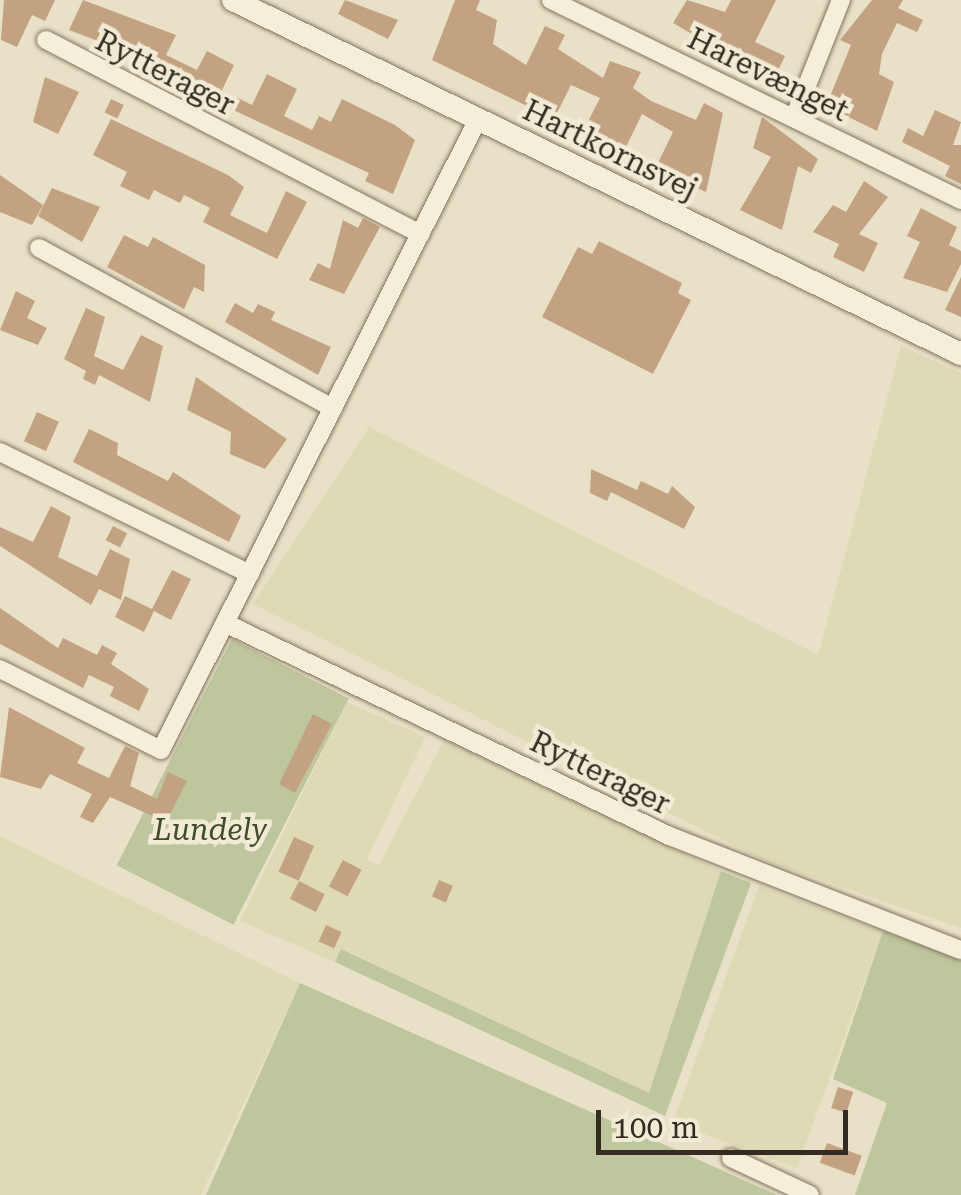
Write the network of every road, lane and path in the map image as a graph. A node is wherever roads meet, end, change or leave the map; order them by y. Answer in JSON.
{"nodes":[{"id":1,"x":234,"y":0,"type":"edge"},
{"id":2,"x":842,"y":0,"type":"edge"},
{"id":3,"x":554,"y":1,"type":"edge"},
{"id":4,"x":46,"y":40,"type":"dead end"},
{"id":5,"x":794,"y":118,"type":"junction"},
{"id":6,"x":478,"y":119,"type":"junction"},
{"id":7,"x":961,"y":200,"type":"edge"},
{"id":8,"x":421,"y":234,"type":"junction"},
{"id":9,"x":40,"y":248,"type":"dead end"},
{"id":10,"x":961,"y":354,"type":"edge"},
{"id":11,"x":333,"y":408,"type":"junction"},
{"id":12,"x":0,"y":452,"type":"edge"},
{"id":13,"x":250,"y":574,"type":"junction"},
{"id":14,"x":225,"y":623,"type":"junction"},
{"id":15,"x":0,"y":668,"type":"edge"},
{"id":16,"x":961,"y":950,"type":"edge"},
{"id":17,"x":730,"y":1158,"type":"dead end"},
{"id":18,"x":810,"y":1195,"type":"edge"}],
"edges":[{"from":1,"to":6,"type":"street","name":"Hartkornsvej"},
{"from":2,"to":5,"type":"street"},
{"from":3,"to":5,"type":"street","name":"Harevænget"},
{"from":4,"to":8,"type":"street","name":"Rytterager"},
{"from":5,"to":7,"type":"street","name":"Harevænget"},
{"from":6,"to":8,"type":"street"},
{"from":6,"to":10,"type":"street","name":"Hartkornsvej"},
{"from":8,"to":11,"type":"street"},
{"from":9,"to":11,"type":"street"},
{"from":11,"to":13,"type":"street"},
{"from":12,"to":13,"type":"street"},
{"from":13,"to":14,"type":"street"},
{"from":14,"to":15,"type":"street"},
{"from":14,"to":16,"type":"street","name":"Rytterager"},
{"from":17,"to":18,"type":"street"}]}
